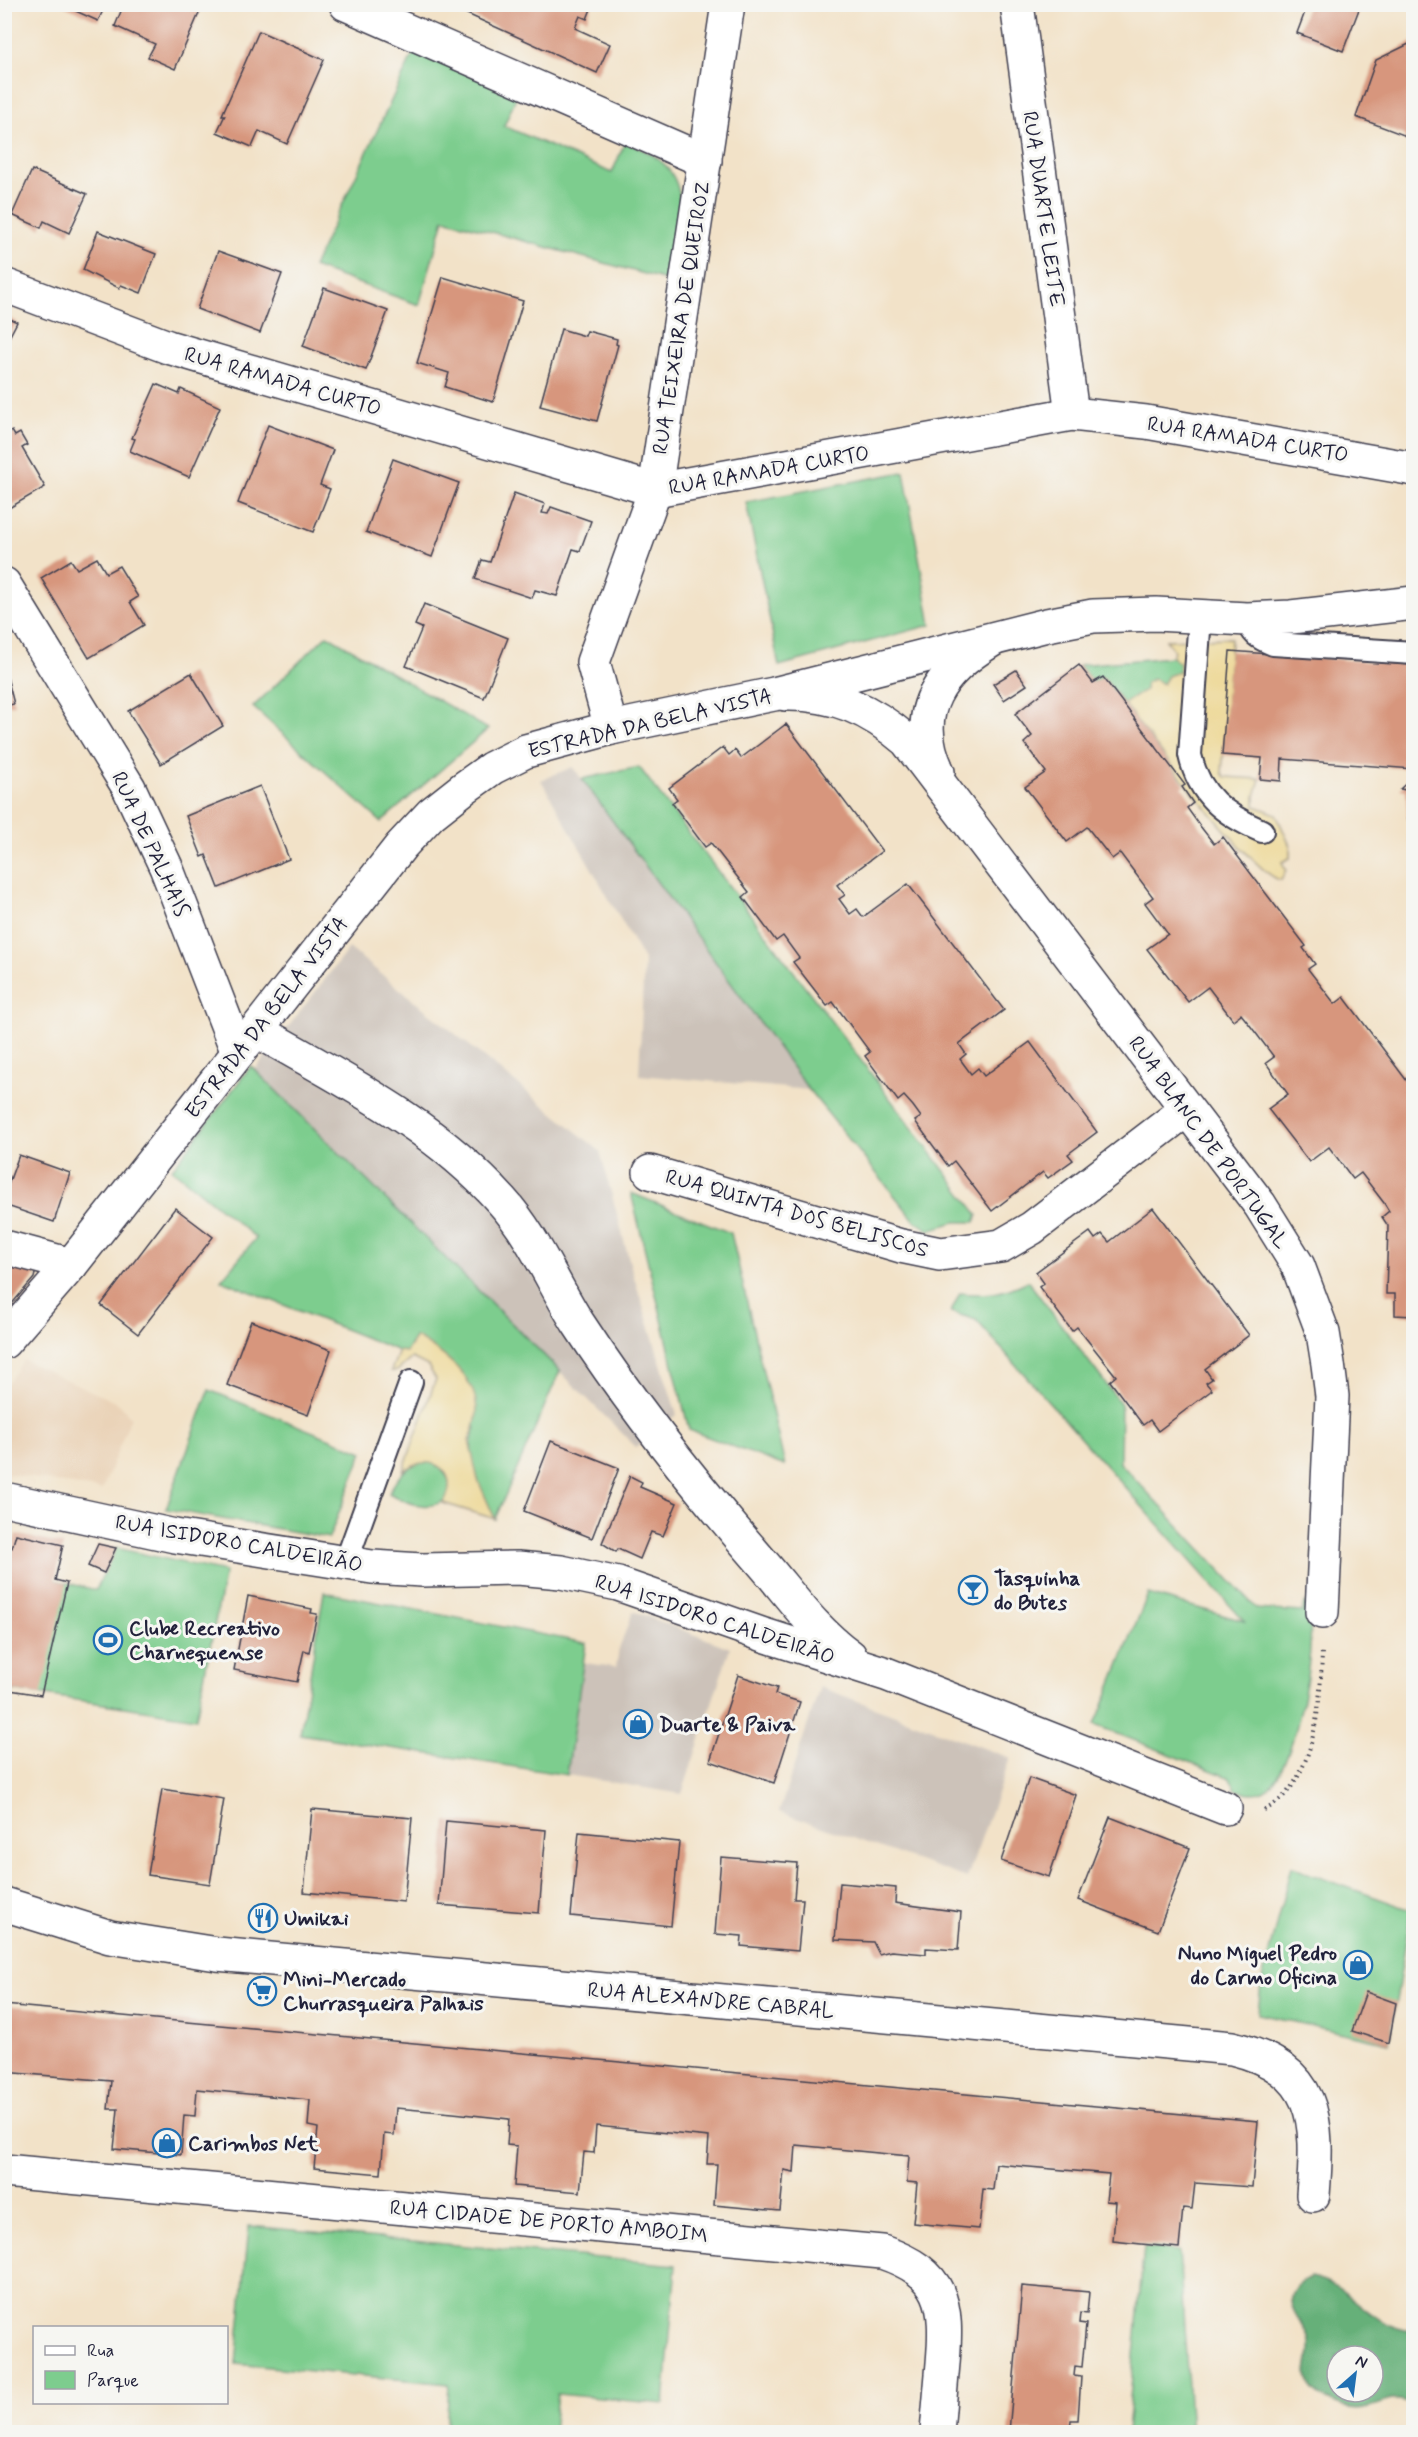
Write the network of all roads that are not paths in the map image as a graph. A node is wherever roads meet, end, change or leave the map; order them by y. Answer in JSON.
{"nodes":[{"id":1,"x":346,"y":4,"type":"edge"},
{"id":2,"x":728,"y":4,"type":"edge"},
{"id":3,"x":1017,"y":4,"type":"edge"},
{"id":4,"x":705,"y":161,"type":"junction"},
{"id":5,"x":4,"y":285,"type":"edge"},
{"id":6,"x":1072,"y":414,"type":"junction"},
{"id":7,"x":1413,"y":469,"type":"edge"},
{"id":8,"x":655,"y":490,"type":"junction"},
{"id":9,"x":4,"y":584,"type":"edge"},
{"id":10,"x":1405,"y":603,"type":"edge"},
{"id":11,"x":1200,"y":617,"type":"junction"},
{"id":12,"x":1247,"y":619,"type":"junction"},
{"id":13,"x":996,"y":637,"type":"junction"},
{"id":14,"x":1413,"y":653,"type":"edge"},
{"id":15,"x":774,"y":694,"type":"junction"},
{"id":16,"x":611,"y":728,"type":"junction"},
{"id":17,"x":950,"y":795,"type":"junction"},
{"id":18,"x":1262,"y":831,"type":"dead end"},
{"id":19,"x":247,"y":1041,"type":"junction"},
{"id":20,"x":1186,"y":1110,"type":"junction"},
{"id":21,"x":650,"y":1172,"type":"dead end"},
{"id":22,"x":4,"y":1247,"type":"edge"},
{"id":23,"x":71,"y":1265,"type":"junction"},
{"id":24,"x":4,"y":1342,"type":"edge"},
{"id":25,"x":411,"y":1382,"type":"dead end"},
{"id":26,"x":4,"y":1499,"type":"edge"},
{"id":27,"x":346,"y":1562,"type":"junction"},
{"id":28,"x":1322,"y":1612,"type":"road end"},
{"id":29,"x":885,"y":1674,"type":"junction"},
{"id":30,"x":1225,"y":1808,"type":"road end"},
{"id":31,"x":4,"y":1904,"type":"edge"},
{"id":32,"x":4,"y":2171,"type":"edge"},
{"id":33,"x":1313,"y":2195,"type":"dead end"},
{"id":34,"x":937,"y":2433,"type":"edge"}],
"edges":[{"from":1,"to":4,"type":"street"},
{"from":2,"to":4,"type":"street","name":"RUA TEIXEIRA DE QUEIROZ"},
{"from":3,"to":6,"type":"street","name":"RUA DUARTE LEITE"},
{"from":4,"to":8,"type":"street","name":"RUA TEIXEIRA DE QUEIROZ"},
{"from":5,"to":8,"type":"street","name":"RUA RAMADA CURTO"},
{"from":6,"to":7,"type":"street","name":"RUA RAMADA CURTO"},
{"from":6,"to":8,"type":"street","name":"RUA RAMADA CURTO"},
{"from":8,"to":16,"type":"street","name":"RUA TEIXEIRA DE QUEIROZ"},
{"from":9,"to":19,"type":"street","name":"RUA DE PALHAIS"},
{"from":10,"to":12,"type":"street","name":"ESTRADA DA BELA VISTA"},
{"from":11,"to":12,"type":"street","name":"ESTRADA DA BELA VISTA"},
{"from":11,"to":13,"type":"street","name":"ESTRADA DA BELA VISTA"},
{"from":11,"to":18,"type":"lane"},
{"from":12,"to":14,"type":"lane"},
{"from":13,"to":15,"type":"street","name":"ESTRADA DA BELA VISTA"},
{"from":13,"to":17,"type":"street","name":"RUA BLANC DE PORTUGAL"},
{"from":15,"to":16,"type":"street","name":"ESTRADA DA BELA VISTA"},
{"from":15,"to":17,"type":"street","name":"RUA BLANC DE PORTUGAL"},
{"from":16,"to":19,"type":"street","name":"ESTRADA DA BELA VISTA"},
{"from":17,"to":20,"type":"street","name":"RUA BLANC DE PORTUGAL"},
{"from":19,"to":23,"type":"street","name":"ESTRADA DA BELA VISTA"},
{"from":19,"to":29,"type":"street"},
{"from":20,"to":21,"type":"street","name":"RUA QUINTA DOS BELISCOS"},
{"from":20,"to":28,"type":"street","name":"RUA BLANC DE PORTUGAL"},
{"from":22,"to":23,"type":"street"},
{"from":23,"to":24,"type":"street","name":"ESTRADA DA BELA VISTA"},
{"from":25,"to":27,"type":"lane"},
{"from":26,"to":27,"type":"street","name":"RUA ISIDORO CALDEIRÃO"},
{"from":27,"to":29,"type":"street","name":"RUA ISIDORO CALDEIRÃO"},
{"from":29,"to":30,"type":"street","name":"RUA ISIDORO CALDEIRÃO"},
{"from":31,"to":33,"type":"street","name":"RUA ALEXANDRE CABRAL"},
{"from":32,"to":34,"type":"street","name":"RUA CIDADE DE PORTO AMBOIM"}]}
